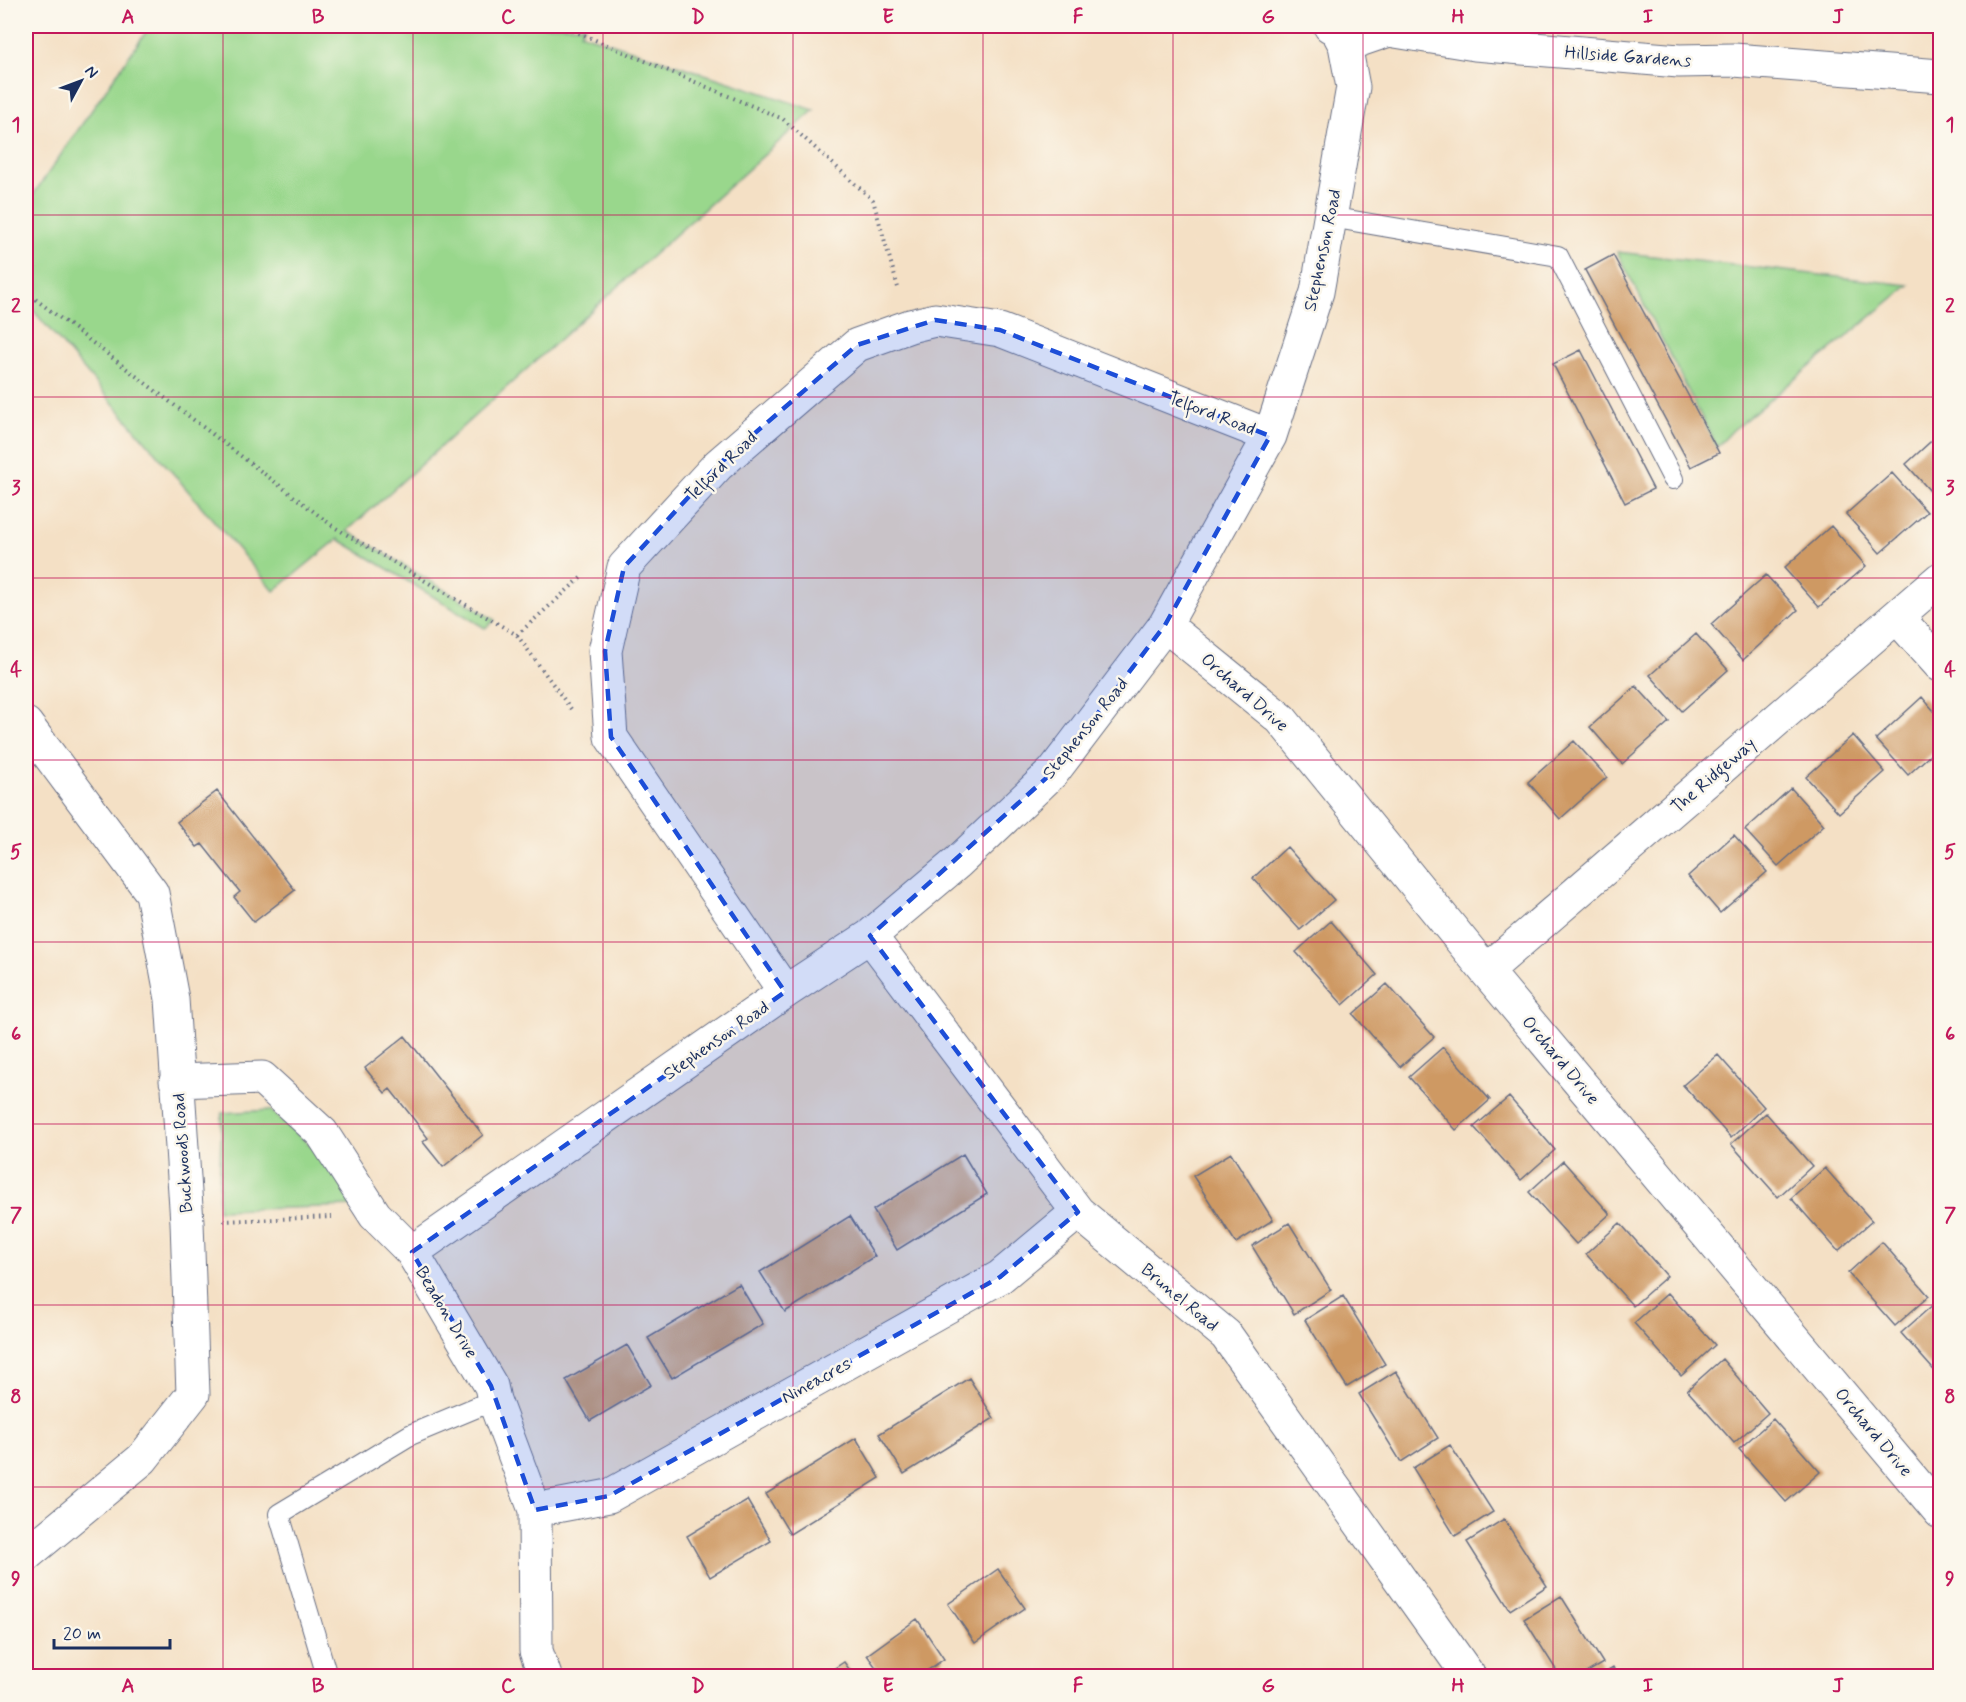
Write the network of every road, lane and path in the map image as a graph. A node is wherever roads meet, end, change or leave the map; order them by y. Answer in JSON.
{"nodes":[{"id":1,"x":563,"y":26,"type":"edge"},
{"id":2,"x":1338,"y":35,"type":"edge"},
{"id":3,"x":1476,"y":35,"type":"edge"},
{"id":4,"x":1941,"y":76,"type":"edge"},
{"id":5,"x":1330,"y":217,"type":"junction"},
{"id":6,"x":26,"y":292,"type":"edge"},
{"id":7,"x":909,"y":326,"type":"junction"},
{"id":8,"x":1270,"y":436,"type":"junction"},
{"id":9,"x":1673,"y":479,"type":"dead end"},
{"id":10,"x":624,"y":567,"type":"junction"},
{"id":11,"x":1941,"y":579,"type":"edge"},
{"id":12,"x":1897,"y":617,"type":"junction"},
{"id":13,"x":1165,"y":625,"type":"junction"},
{"id":14,"x":517,"y":635,"type":"junction"},
{"id":15,"x":1941,"y":665,"type":"edge"},
{"id":16,"x":26,"y":724,"type":"edge"},
{"id":17,"x":611,"y":737,"type":"junction"},
{"id":18,"x":870,"y":936,"type":"junction"},
{"id":19,"x":1486,"y":971,"type":"junction"},
{"id":20,"x":785,"y":992,"type":"junction"},
{"id":21,"x":176,"y":1081,"type":"junction"},
{"id":22,"x":1078,"y":1212,"type":"junction"},
{"id":23,"x":375,"y":1215,"type":"junction"},
{"id":24,"x":187,"y":1222,"type":"junction"},
{"id":25,"x":412,"y":1252,"type":"junction"},
{"id":26,"x":494,"y":1400,"type":"junction"},
{"id":27,"x":535,"y":1510,"type":"junction"},
{"id":28,"x":1941,"y":1512,"type":"edge"},
{"id":29,"x":26,"y":1555,"type":"edge"},
{"id":30,"x":327,"y":1677,"type":"edge"},
{"id":31,"x":545,"y":1677,"type":"edge"},
{"id":32,"x":1469,"y":1677,"type":"edge"}],
"edges":[{"from":1,"to":7,"type":"path"},
{"from":2,"to":3,"type":"street","name":"Hillside Gardens"},
{"from":2,"to":5,"type":"street","name":"Stephenson Road"},
{"from":3,"to":4,"type":"street","name":"Hillside Gardens"},
{"from":5,"to":8,"type":"street","name":"Stephenson Road"},
{"from":5,"to":9,"type":"lane"},
{"from":6,"to":14,"type":"path"},
{"from":7,"to":8,"type":"street","name":"Telford Road"},
{"from":7,"to":10,"type":"street","name":"Telford Road"},
{"from":8,"to":13,"type":"street","name":"Stephenson Road"},
{"from":10,"to":14,"type":"path"},
{"from":10,"to":17,"type":"street"},
{"from":11,"to":12,"type":"street","name":"The Ridgeway"},
{"from":12,"to":15,"type":"street"},
{"from":12,"to":19,"type":"street","name":"The Ridgeway"},
{"from":13,"to":18,"type":"street","name":"Stephenson Road"},
{"from":13,"to":19,"type":"street","name":"Orchard Drive"},
{"from":14,"to":17,"type":"path"},
{"from":16,"to":21,"type":"street","name":"Buckwoods Road"},
{"from":17,"to":20,"type":"street"},
{"from":18,"to":20,"type":"street","name":"Stephenson Road"},
{"from":18,"to":22,"type":"street","name":"Brunel Road"},
{"from":19,"to":28,"type":"street","name":"Orchard Drive"},
{"from":20,"to":25,"type":"street","name":"Stephenson Road"},
{"from":21,"to":23,"type":"street","name":"Beadon Drive"},
{"from":21,"to":24,"type":"street","name":"Buckwoods Road"},
{"from":22,"to":27,"type":"street","name":"Nineacres"},
{"from":22,"to":32,"type":"street","name":"Brunel Road"},
{"from":23,"to":24,"type":"path"},
{"from":23,"to":25,"type":"street","name":"Beadon Drive"},
{"from":24,"to":29,"type":"street","name":"Buckwoods Road"},
{"from":25,"to":26,"type":"street","name":"Beadon Drive"},
{"from":26,"to":27,"type":"street","name":"Beadon Drive"},
{"from":26,"to":30,"type":"lane"},
{"from":27,"to":31,"type":"street","name":"Beadon Drive"}]}
